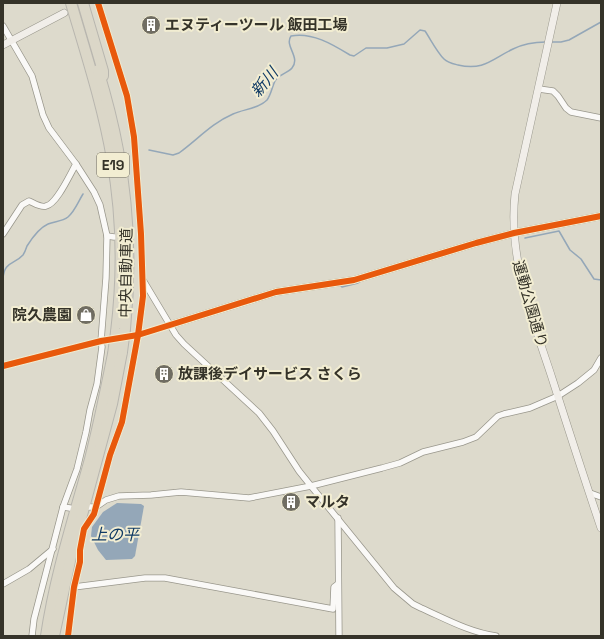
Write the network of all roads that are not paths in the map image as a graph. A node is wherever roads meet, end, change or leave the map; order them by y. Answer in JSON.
{"nodes":[{"id":1,"x":71,"y":3,"type":"edge"},
{"id":2,"x":78,"y":3,"type":"edge"},
{"id":3,"x":83,"y":3,"type":"edge"},
{"id":4,"x":98,"y":3,"type":"edge"},
{"id":5,"x":557,"y":3,"type":"edge"},
{"id":6,"x":64,"y":8,"type":"edge"},
{"id":7,"x":3,"y":26,"type":"edge"},
{"id":8,"x":12,"y":41,"type":"junction"},
{"id":9,"x":3,"y":45,"type":"edge"},
{"id":10,"x":103,"y":88,"type":"junction"},
{"id":11,"x":539,"y":89,"type":"junction"},
{"id":12,"x":601,"y":118,"type":"edge"},
{"id":13,"x":104,"y":122,"type":"junction"},
{"id":14,"x":76,"y":164,"type":"junction"},
{"id":15,"x":601,"y":216,"type":"edge"},
{"id":16,"x":514,"y":233,"type":"junction"},
{"id":17,"x":3,"y":234,"type":"edge"},
{"id":18,"x":141,"y":234,"type":"junction"},
{"id":19,"x":107,"y":236,"type":"junction"},
{"id":20,"x":131,"y":236,"type":"dead end"},
{"id":21,"x":114,"y":237,"type":"dead end"},
{"id":22,"x":143,"y":280,"type":"junction"},
{"id":23,"x":170,"y":325,"type":"junction"},
{"id":24,"x":120,"y":330,"type":"junction"},
{"id":25,"x":138,"y":336,"type":"junction"},
{"id":26,"x":100,"y":341,"type":"junction"},
{"id":27,"x":117,"y":353,"type":"junction"},
{"id":28,"x":601,"y":358,"type":"edge"},
{"id":29,"x":3,"y":366,"type":"edge"},
{"id":30,"x":558,"y":396,"type":"junction"},
{"id":31,"x":311,"y":486,"type":"junction"},
{"id":32,"x":590,"y":494,"type":"junction"},
{"id":33,"x":601,"y":496,"type":"edge"},
{"id":34,"x":87,"y":507,"type":"dead end"},
{"id":35,"x":96,"y":507,"type":"junction"},
{"id":36,"x":338,"y":518,"type":"junction"},
{"id":37,"x":601,"y":528,"type":"edge"},
{"id":38,"x":54,"y":549,"type":"junction"},
{"id":39,"x":3,"y":584,"type":"edge"},
{"id":40,"x":338,"y":584,"type":"junction"},
{"id":41,"x":74,"y":587,"type":"junction"},
{"id":42,"x":32,"y":636,"type":"edge"},
{"id":43,"x":46,"y":636,"type":"edge"},
{"id":44,"x":54,"y":636,"type":"edge"},
{"id":45,"x":68,"y":636,"type":"edge"},
{"id":46,"x":339,"y":636,"type":"edge"},
{"id":47,"x":496,"y":636,"type":"edge"}],
"edges":[{"from":1,"to":13,"type":"highway","name":"中央自動車道","number":"E19"},
{"from":2,"to":10,"type":"highway","name":"中央自動車道","number":"E19"},
{"from":3,"to":10,"type":"highway"},
{"from":4,"to":18,"type":"street"},
{"from":5,"to":11,"type":"street","name":"運動公園通り"},
{"from":6,"to":8,"type":"street"},
{"from":6,"to":13,"type":"highway"},
{"from":7,"to":8,"type":"street"},
{"from":8,"to":9,"type":"street"},
{"from":8,"to":14,"type":"street"},
{"from":10,"to":24,"type":"highway","name":"中央自動車道","number":"E19"},
{"from":11,"to":12,"type":"street"},
{"from":11,"to":16,"type":"street","name":"運動公園通り"},
{"from":13,"to":24,"type":"highway","name":"中央自動車道","number":"E19"},
{"from":14,"to":17,"type":"street"},
{"from":14,"to":19,"type":"street"},
{"from":15,"to":16,"type":"street"},
{"from":16,"to":23,"type":"street"},
{"from":16,"to":30,"type":"street","name":"運動公園通り"},
{"from":18,"to":20,"type":"street"},
{"from":18,"to":22,"type":"street"},
{"from":19,"to":21,"type":"street"},
{"from":19,"to":26,"type":"street"},
{"from":22,"to":23,"type":"street"},
{"from":22,"to":25,"type":"street"},
{"from":23,"to":25,"type":"street"},
{"from":23,"to":31,"type":"street"},
{"from":24,"to":27,"type":"highway","name":"中央自動車道","number":"E19","bridge":true},
{"from":25,"to":26,"type":"street"},
{"from":25,"to":35,"type":"street"},
{"from":26,"to":29,"type":"street"},
{"from":26,"to":38,"type":"street"},
{"from":27,"to":43,"type":"highway","name":"中央自動車道","number":"E19"},
{"from":27,"to":44,"type":"highway","name":"中央自動車道","number":"E19"},
{"from":28,"to":30,"type":"street"},
{"from":30,"to":31,"type":"street"},
{"from":30,"to":32,"type":"street","name":"運動公園通り"},
{"from":31,"to":35,"type":"street"},
{"from":31,"to":36,"type":"street"},
{"from":32,"to":33,"type":"street"},
{"from":32,"to":37,"type":"street","name":"運動公園通り"},
{"from":34,"to":35,"type":"street"},
{"from":35,"to":41,"type":"street"},
{"from":36,"to":40,"type":"street"},
{"from":36,"to":47,"type":"street"},
{"from":38,"to":39,"type":"street"},
{"from":38,"to":42,"type":"street"},
{"from":40,"to":41,"type":"street"},
{"from":40,"to":46,"type":"street"},
{"from":41,"to":45,"type":"street"}]}
